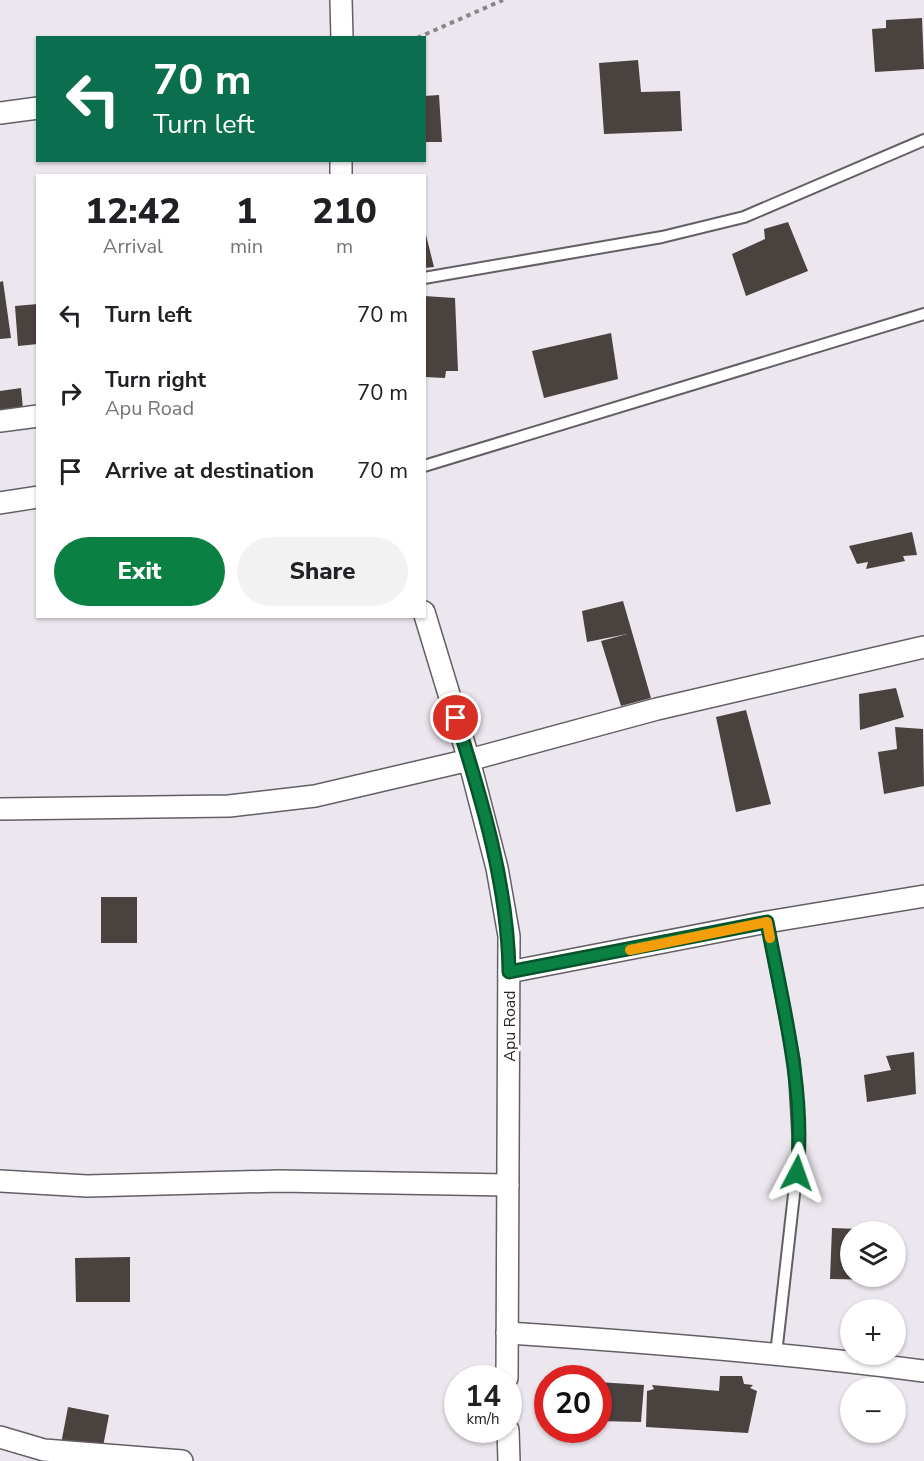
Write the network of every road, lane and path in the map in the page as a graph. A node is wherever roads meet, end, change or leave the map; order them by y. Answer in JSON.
{"nodes":[{"id":1,"x":341,"y":0,"type":"edge"},
{"id":2,"x":502,"y":0,"type":"edge"},
{"id":3,"x":342,"y":36,"type":"edge"},
{"id":4,"x":421,"y":36,"type":"edge"},
{"id":5,"x":36,"y":108,"type":"edge"},
{"id":6,"x":0,"y":113,"type":"edge"},
{"id":7,"x":924,"y":140,"type":"edge"},
{"id":8,"x":426,"y":278,"type":"edge"},
{"id":9,"x":924,"y":314,"type":"edge"},
{"id":10,"x":36,"y":416,"type":"edge"},
{"id":11,"x":0,"y":421,"type":"edge"},
{"id":12,"x":426,"y":465,"type":"edge"},
{"id":13,"x":36,"y":497,"type":"edge"},
{"id":14,"x":0,"y":503,"type":"edge"},
{"id":15,"x":426,"y":618,"type":"edge"},
{"id":16,"x":924,"y":646,"type":"edge"},
{"id":17,"x":469,"y":760,"type":"junction"},
{"id":18,"x":0,"y":808,"type":"edge"},
{"id":19,"x":924,"y":896,"type":"edge"},
{"id":20,"x":767,"y":922,"type":"junction"},
{"id":21,"x":509,"y":972,"type":"junction"},
{"id":22,"x":0,"y":1181,"type":"edge"},
{"id":23,"x":508,"y":1185,"type":"junction"},
{"id":24,"x":507,"y":1333,"type":"junction"},
{"id":25,"x":776,"y":1354,"type":"junction"},
{"id":26,"x":507,"y":1365,"type":"edge"},
{"id":27,"x":924,"y":1371,"type":"edge"},
{"id":28,"x":0,"y":1437,"type":"edge"},
{"id":29,"x":508,"y":1443,"type":"edge"},
{"id":30,"x":182,"y":1461,"type":"edge"},
{"id":31,"x":509,"y":1461,"type":"edge"}],
"edges":[{"from":1,"to":3,"type":"street"},
{"from":2,"to":4,"type":"path"},
{"from":5,"to":6,"type":"street"},
{"from":7,"to":8,"type":"lane"},
{"from":9,"to":12,"type":"lane"},
{"from":10,"to":11,"type":"street"},
{"from":13,"to":14,"type":"street"},
{"from":15,"to":17,"type":"street","name":"Apu Road"},
{"from":16,"to":17,"type":"street"},
{"from":17,"to":18,"type":"street"},
{"from":17,"to":21,"type":"street","name":"Apu Road"},
{"from":19,"to":20,"type":"street"},
{"from":20,"to":21,"type":"street"},
{"from":20,"to":25,"type":"lane"},
{"from":21,"to":23,"type":"street","name":"Apu Road"},
{"from":22,"to":23,"type":"street"},
{"from":23,"to":24,"type":"street","name":"Apu Road"},
{"from":24,"to":25,"type":"street"},
{"from":24,"to":26,"type":"street","name":"Apu Road"},
{"from":25,"to":27,"type":"street"},
{"from":28,"to":30,"type":"street"},
{"from":29,"to":31,"type":"street"}]}
